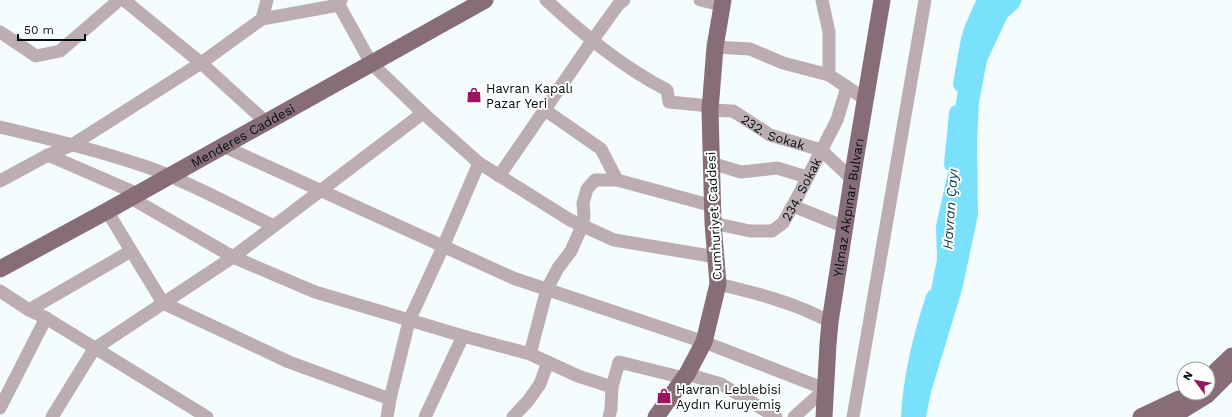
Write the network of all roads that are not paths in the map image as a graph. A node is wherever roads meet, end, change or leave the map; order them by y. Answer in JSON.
{"nodes":[{"id":1,"x":119,"y":0,"type":"edge"},
{"id":2,"x":124,"y":0,"type":"edge"},
{"id":3,"x":267,"y":0,"type":"edge"},
{"id":4,"x":485,"y":0,"type":"edge"},
{"id":5,"x":546,"y":0,"type":"edge"},
{"id":6,"x":624,"y":0,"type":"edge"},
{"id":7,"x":700,"y":0,"type":"edge"},
{"id":8,"x":822,"y":0,"type":"edge"},
{"id":9,"x":882,"y":0,"type":"edge"},
{"id":10,"x":925,"y":0,"type":"edge"},
{"id":11,"x":723,"y":2,"type":"edge"},
{"id":12,"x":340,"y":3,"type":"edge"},
{"id":13,"x":262,"y":19,"type":"junction"},
{"id":14,"x":0,"y":32,"type":"edge"},
{"id":15,"x":592,"y":41,"type":"junction"},
{"id":16,"x":715,"y":47,"type":"junction"},
{"id":17,"x":371,"y":63,"type":"junction"},
{"id":18,"x":201,"y":64,"type":"junction"},
{"id":19,"x":829,"y":75,"type":"junction"},
{"id":20,"x":848,"y":87,"type":"junction"},
{"id":21,"x":865,"y":99,"type":"junction"},
{"id":22,"x":710,"y":108,"type":"junction"},
{"id":23,"x":545,"y":110,"type":"junction"},
{"id":24,"x":423,"y":113,"type":"junction"},
{"id":25,"x":266,"y":122,"type":"junction"},
{"id":26,"x":0,"y":128,"type":"edge"},
{"id":27,"x":72,"y":145,"type":"junction"},
{"id":28,"x":223,"y":146,"type":"junction"},
{"id":29,"x":821,"y":150,"type":"junction"},
{"id":30,"x":48,"y":155,"type":"junction"},
{"id":31,"x":478,"y":163,"type":"junction"},
{"id":32,"x":711,"y":163,"type":"junction"},
{"id":33,"x":170,"y":176,"type":"junction"},
{"id":34,"x":500,"y":176,"type":"junction"},
{"id":35,"x":807,"y":177,"type":"junction"},
{"id":36,"x":852,"y":179,"type":"junction"},
{"id":37,"x":616,"y":180,"type":"junction"},
{"id":38,"x":0,"y":181,"type":"edge"},
{"id":39,"x":321,"y":190,"type":"junction"},
{"id":40,"x":135,"y":196,"type":"junction"},
{"id":41,"x":793,"y":206,"type":"junction"},
{"id":42,"x":107,"y":211,"type":"junction"},
{"id":43,"x":713,"y":214,"type":"junction"},
{"id":44,"x":274,"y":226,"type":"junction"},
{"id":45,"x":582,"y":226,"type":"junction"},
{"id":46,"x":845,"y":227,"type":"junction"},
{"id":47,"x":443,"y":246,"type":"junction"},
{"id":48,"x":131,"y":251,"type":"junction"},
{"id":49,"x":233,"y":257,"type":"junction"},
{"id":50,"x":716,"y":257,"type":"junction"},
{"id":51,"x":0,"y":269,"type":"edge"},
{"id":52,"x":718,"y":284,"type":"junction"},
{"id":53,"x":547,"y":289,"type":"junction"},
{"id":54,"x":0,"y":291,"type":"edge"},
{"id":55,"x":163,"y":304,"type":"junction"},
{"id":56,"x":29,"y":310,"type":"junction"},
{"id":57,"x":46,"y":318,"type":"junction"},
{"id":58,"x":409,"y":321,"type":"junction"},
{"id":59,"x":830,"y":322,"type":"junction"},
{"id":60,"x":463,"y":336,"type":"junction"},
{"id":61,"x":704,"y":342,"type":"junction"},
{"id":62,"x":94,"y":349,"type":"junction"},
{"id":63,"x":530,"y":354,"type":"junction"},
{"id":64,"x":1232,"y":356,"type":"edge"},
{"id":65,"x":548,"y":362,"type":"junction"},
{"id":66,"x":1232,"y":370,"type":"edge"},
{"id":67,"x":1216,"y":371,"type":"edge"},
{"id":68,"x":685,"y":376,"type":"junction"},
{"id":69,"x":612,"y":387,"type":"junction"},
{"id":70,"x":825,"y":389,"type":"junction"},
{"id":71,"x":390,"y":399,"type":"junction"},
{"id":72,"x":1177,"y":401,"type":"edge"},
{"id":73,"x":0,"y":408,"type":"edge"},
{"id":74,"x":52,"y":417,"type":"edge"},
{"id":75,"x":205,"y":417,"type":"edge"},
{"id":76,"x":387,"y":417,"type":"edge"},
{"id":77,"x":424,"y":417,"type":"edge"},
{"id":78,"x":513,"y":417,"type":"edge"},
{"id":79,"x":609,"y":417,"type":"edge"},
{"id":80,"x":656,"y":417,"type":"edge"},
{"id":81,"x":776,"y":417,"type":"edge"},
{"id":82,"x":794,"y":417,"type":"edge"},
{"id":83,"x":824,"y":417,"type":"edge"},
{"id":84,"x":853,"y":417,"type":"edge"},
{"id":85,"x":1141,"y":417,"type":"edge"},
{"id":86,"x":1168,"y":417,"type":"edge"}],
"edges":[{"from":1,"to":14,"type":"street"},
{"from":2,"to":18,"type":"street"},
{"from":3,"to":13,"type":"street"},
{"from":4,"to":17,"type":"main road","name":"Menderes Caddesi"},
{"from":5,"to":15,"type":"street"},
{"from":6,"to":15,"type":"street"},
{"from":7,"to":11,"type":"street"},
{"from":8,"to":19,"type":"street"},
{"from":9,"to":21,"type":"main road","name":"Yılmaz Akpınar Bulvarı"},
{"from":10,"to":84,"type":"street"},
{"from":11,"to":16,"type":"main road","name":"Cumhuriyet Caddesi"},
{"from":12,"to":13,"type":"street"},
{"from":12,"to":17,"type":"street"},
{"from":13,"to":18,"type":"street"},
{"from":15,"to":22,"type":"street","name":"232. Sokak"},
{"from":15,"to":23,"type":"street"},
{"from":16,"to":19,"type":"street"},
{"from":16,"to":22,"type":"main road","name":"Cumhuriyet Caddesi"},
{"from":17,"to":24,"type":"street"},
{"from":17,"to":25,"type":"main road","name":"Menderes Caddesi"},
{"from":18,"to":25,"type":"street"},
{"from":18,"to":27,"type":"street"},
{"from":19,"to":20,"type":"street"},
{"from":20,"to":21,"type":"street"},
{"from":20,"to":29,"type":"street","name":"234. Sokak"},
{"from":21,"to":36,"type":"main road","name":"Yılmaz Akpınar Bulvarı"},
{"from":22,"to":29,"type":"street","name":"232. Sokak"},
{"from":22,"to":32,"type":"main road","name":"Cumhuriyet Caddesi"},
{"from":23,"to":34,"type":"street"},
{"from":23,"to":37,"type":"street"},
{"from":24,"to":31,"type":"street"},
{"from":24,"to":39,"type":"street"},
{"from":25,"to":28,"type":"main road","name":"Menderes Caddesi"},
{"from":26,"to":27,"type":"street"},
{"from":27,"to":30,"type":"street"},
{"from":27,"to":33,"type":"street"},
{"from":28,"to":33,"type":"main road","name":"Menderes Caddesi"},
{"from":28,"to":39,"type":"street"},
{"from":29,"to":35,"type":"street","name":"234. Sokak"},
{"from":29,"to":36,"type":"street","name":"232. Sokak"},
{"from":30,"to":38,"type":"street"},
{"from":30,"to":40,"type":"street"},
{"from":31,"to":34,"type":"street"},
{"from":31,"to":47,"type":"street"},
{"from":32,"to":35,"type":"street"},
{"from":32,"to":43,"type":"main road","name":"Cumhuriyet Caddesi"},
{"from":33,"to":40,"type":"main road","name":"Menderes Caddesi"},
{"from":33,"to":44,"type":"street"},
{"from":34,"to":45,"type":"street"},
{"from":35,"to":41,"type":"street","name":"234. Sokak"},
{"from":36,"to":46,"type":"main road","name":"Yılmaz Akpınar Bulvarı"},
{"from":37,"to":43,"type":"street","name":"234. Sokak"},
{"from":37,"to":45,"type":"street","name":"234. Sokak"},
{"from":39,"to":44,"type":"street"},
{"from":39,"to":47,"type":"street"},
{"from":40,"to":42,"type":"main road","name":"Menderes Caddesi"},
{"from":40,"to":49,"type":"street"},
{"from":41,"to":43,"type":"street","name":"234. Sokak"},
{"from":41,"to":46,"type":"street"},
{"from":42,"to":48,"type":"street"},
{"from":42,"to":51,"type":"main road","name":"Menderes Caddesi"},
{"from":43,"to":50,"type":"main road","name":"Cumhuriyet Caddesi"},
{"from":44,"to":49,"type":"street"},
{"from":45,"to":50,"type":"street"},
{"from":45,"to":53,"type":"street"},
{"from":46,"to":59,"type":"main road","name":"Yılmaz Akpınar Bulvarı"},
{"from":47,"to":53,"type":"street"},
{"from":47,"to":58,"type":"street"},
{"from":48,"to":55,"type":"street"},
{"from":48,"to":56,"type":"street"},
{"from":49,"to":55,"type":"street"},
{"from":49,"to":58,"type":"street"},
{"from":50,"to":52,"type":"main road","name":"Cumhuriyet Caddesi"},
{"from":52,"to":59,"type":"street"},
{"from":52,"to":61,"type":"main road","name":"Cumhuriyet Caddesi"},
{"from":53,"to":61,"type":"street"},
{"from":53,"to":63,"type":"street"},
{"from":54,"to":56,"type":"street"},
{"from":55,"to":62,"type":"street"},
{"from":55,"to":71,"type":"street"},
{"from":56,"to":57,"type":"street"},
{"from":57,"to":62,"type":"street"},
{"from":57,"to":73,"type":"street"},
{"from":58,"to":60,"type":"street"},
{"from":58,"to":71,"type":"street"},
{"from":59,"to":70,"type":"main road","name":"Yılmaz Akpınar Bulvarı"},
{"from":60,"to":63,"type":"street"},
{"from":60,"to":77,"type":"street"},
{"from":61,"to":68,"type":"main road","name":"Cumhuriyet Caddesi"},
{"from":61,"to":70,"type":"street"},
{"from":62,"to":74,"type":"street"},
{"from":62,"to":75,"type":"street"},
{"from":63,"to":65,"type":"street"},
{"from":64,"to":67,"type":"main road"},
{"from":65,"to":69,"type":"street"},
{"from":65,"to":78,"type":"street"},
{"from":66,"to":86,"type":"main road"},
{"from":68,"to":69,"type":"street"},
{"from":68,"to":80,"type":"main road","name":"Cumhuriyet Caddesi"},
{"from":68,"to":81,"type":"street"},
{"from":69,"to":79,"type":"street"},
{"from":70,"to":82,"type":"street"},
{"from":70,"to":83,"type":"main road","name":"Yılmaz Akpınar Bulvarı"},
{"from":71,"to":76,"type":"street"},
{"from":72,"to":85,"type":"main road"}]}
